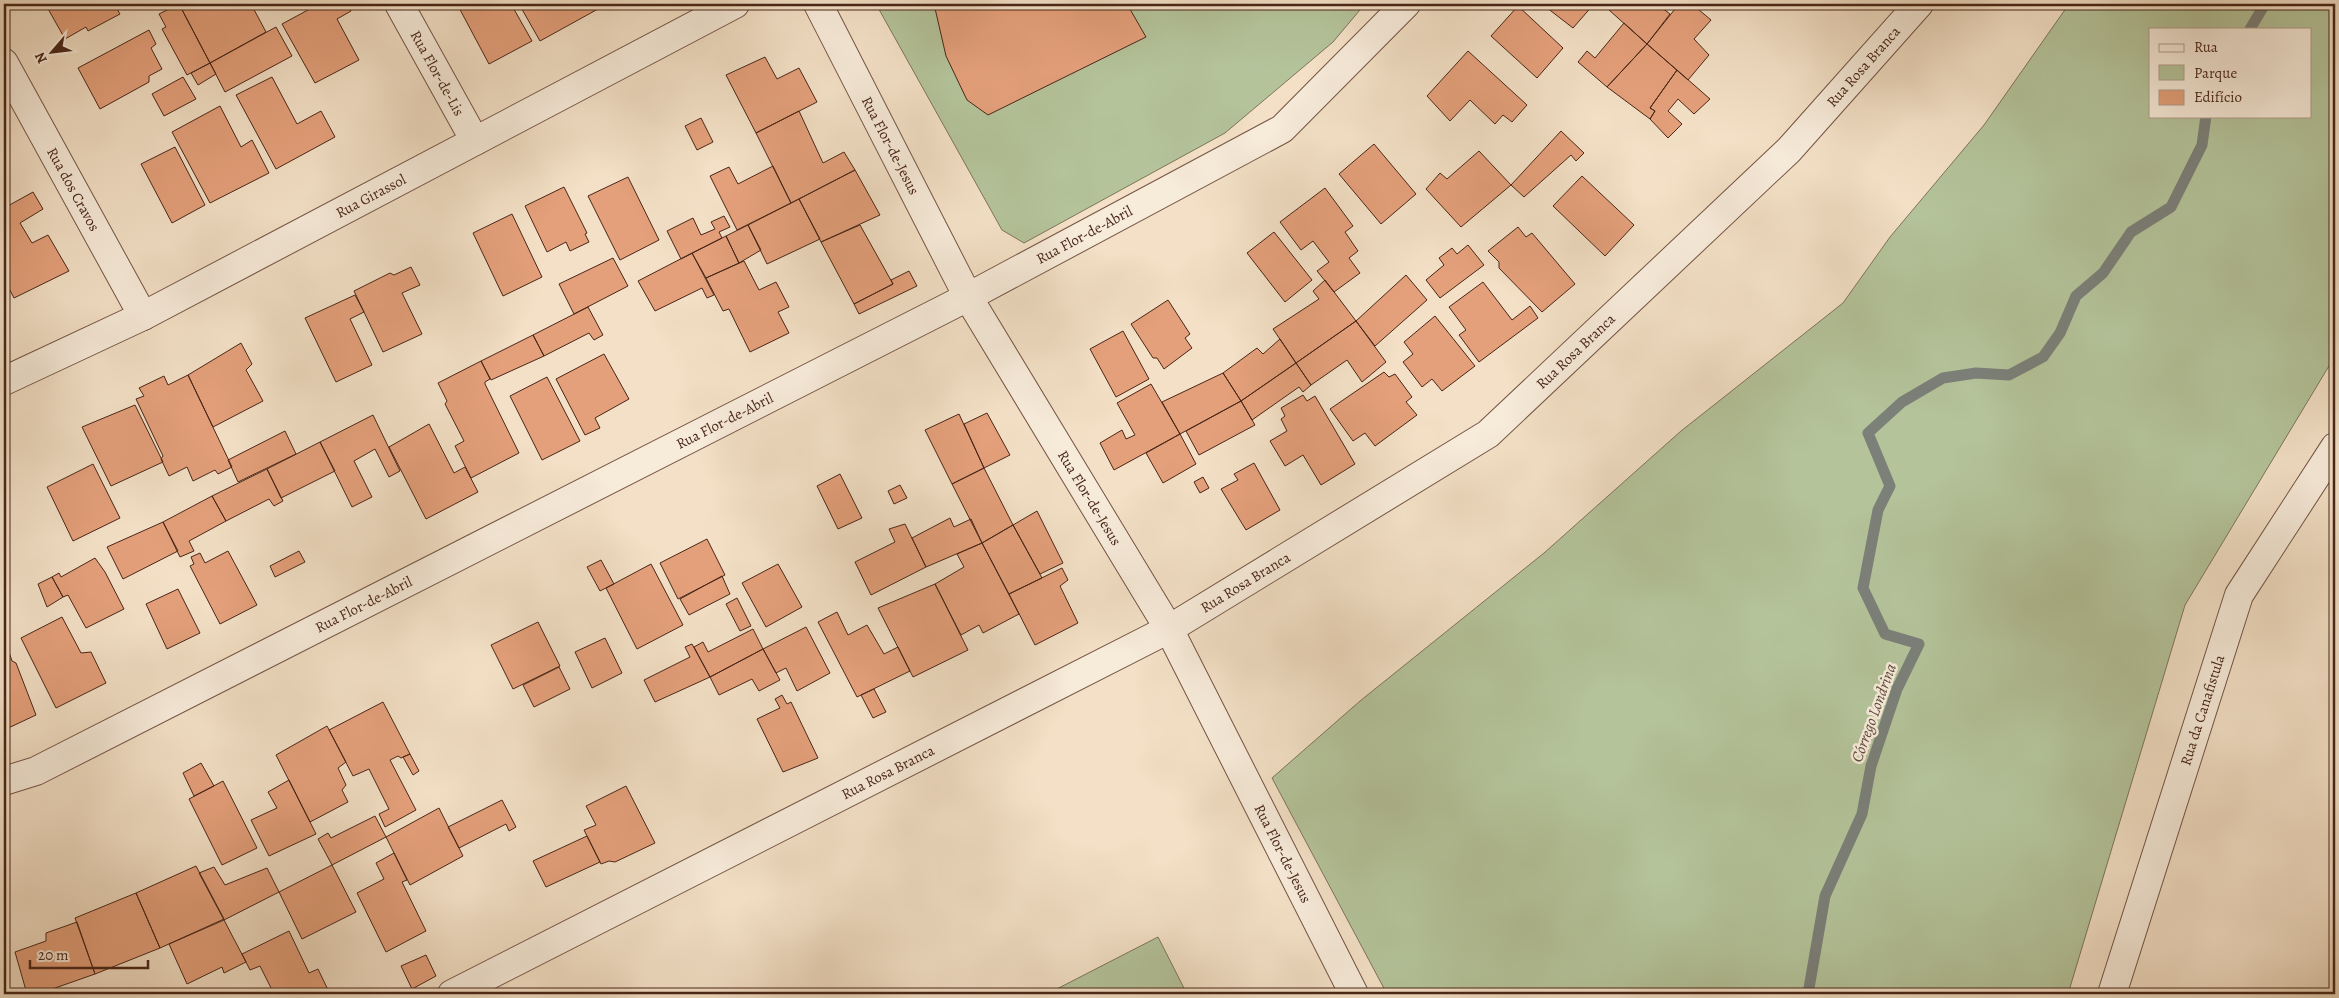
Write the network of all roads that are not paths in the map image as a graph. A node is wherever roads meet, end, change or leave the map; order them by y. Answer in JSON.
{"nodes":[{"id":1,"x":399,"y":4,"type":"edge"},
{"id":2,"x":735,"y":4,"type":"edge"},
{"id":3,"x":818,"y":4,"type":"edge"},
{"id":4,"x":1406,"y":4,"type":"edge"},
{"id":5,"x":1918,"y":4,"type":"edge"},
{"id":6,"x":4,"y":63,"type":"edge"},
{"id":7,"x":474,"y":141,"type":"junction"},
{"id":8,"x":968,"y":297,"type":"junction"},
{"id":9,"x":143,"y":316,"type":"junction"},
{"id":10,"x":4,"y":381,"type":"edge"},
{"id":11,"x":2335,"y":447,"type":"edge"},
{"id":12,"x":2327,"y":480,"type":"edge"},
{"id":13,"x":1169,"y":629,"type":"junction"},
{"id":14,"x":4,"y":781,"type":"edge"},
{"id":15,"x":452,"y":994,"type":"edge"},
{"id":16,"x":1354,"y":994,"type":"edge"},
{"id":17,"x":2112,"y":994,"type":"edge"}],
"edges":[{"from":1,"to":7,"type":"street","name":"Rua Flor-de-Lis"},
{"from":2,"to":7,"type":"street","name":"Rua Girassol"},
{"from":3,"to":8,"type":"street","name":"Rua Flor-de-Jesus"},
{"from":4,"to":8,"type":"street","name":"Rua Flor-de-Abril"},
{"from":5,"to":13,"type":"street","name":"Rua Rosa Branca"},
{"from":6,"to":9,"type":"street","name":"Rua dos Cravos"},
{"from":7,"to":9,"type":"street","name":"Rua Girassol"},
{"from":8,"to":13,"type":"street","name":"Rua Flor-de-Jesus"},
{"from":8,"to":14,"type":"street","name":"Rua Flor-de-Abril"},
{"from":9,"to":10,"type":"street","name":"Rua Girassol"},
{"from":11,"to":12,"type":"street","name":"Rua da Canafistula"},
{"from":12,"to":17,"type":"street","name":"Rua da Canafistula"},
{"from":13,"to":15,"type":"street","name":"Rua Rosa Branca"},
{"from":13,"to":16,"type":"street","name":"Rua Flor-de-Jesus"}]}
